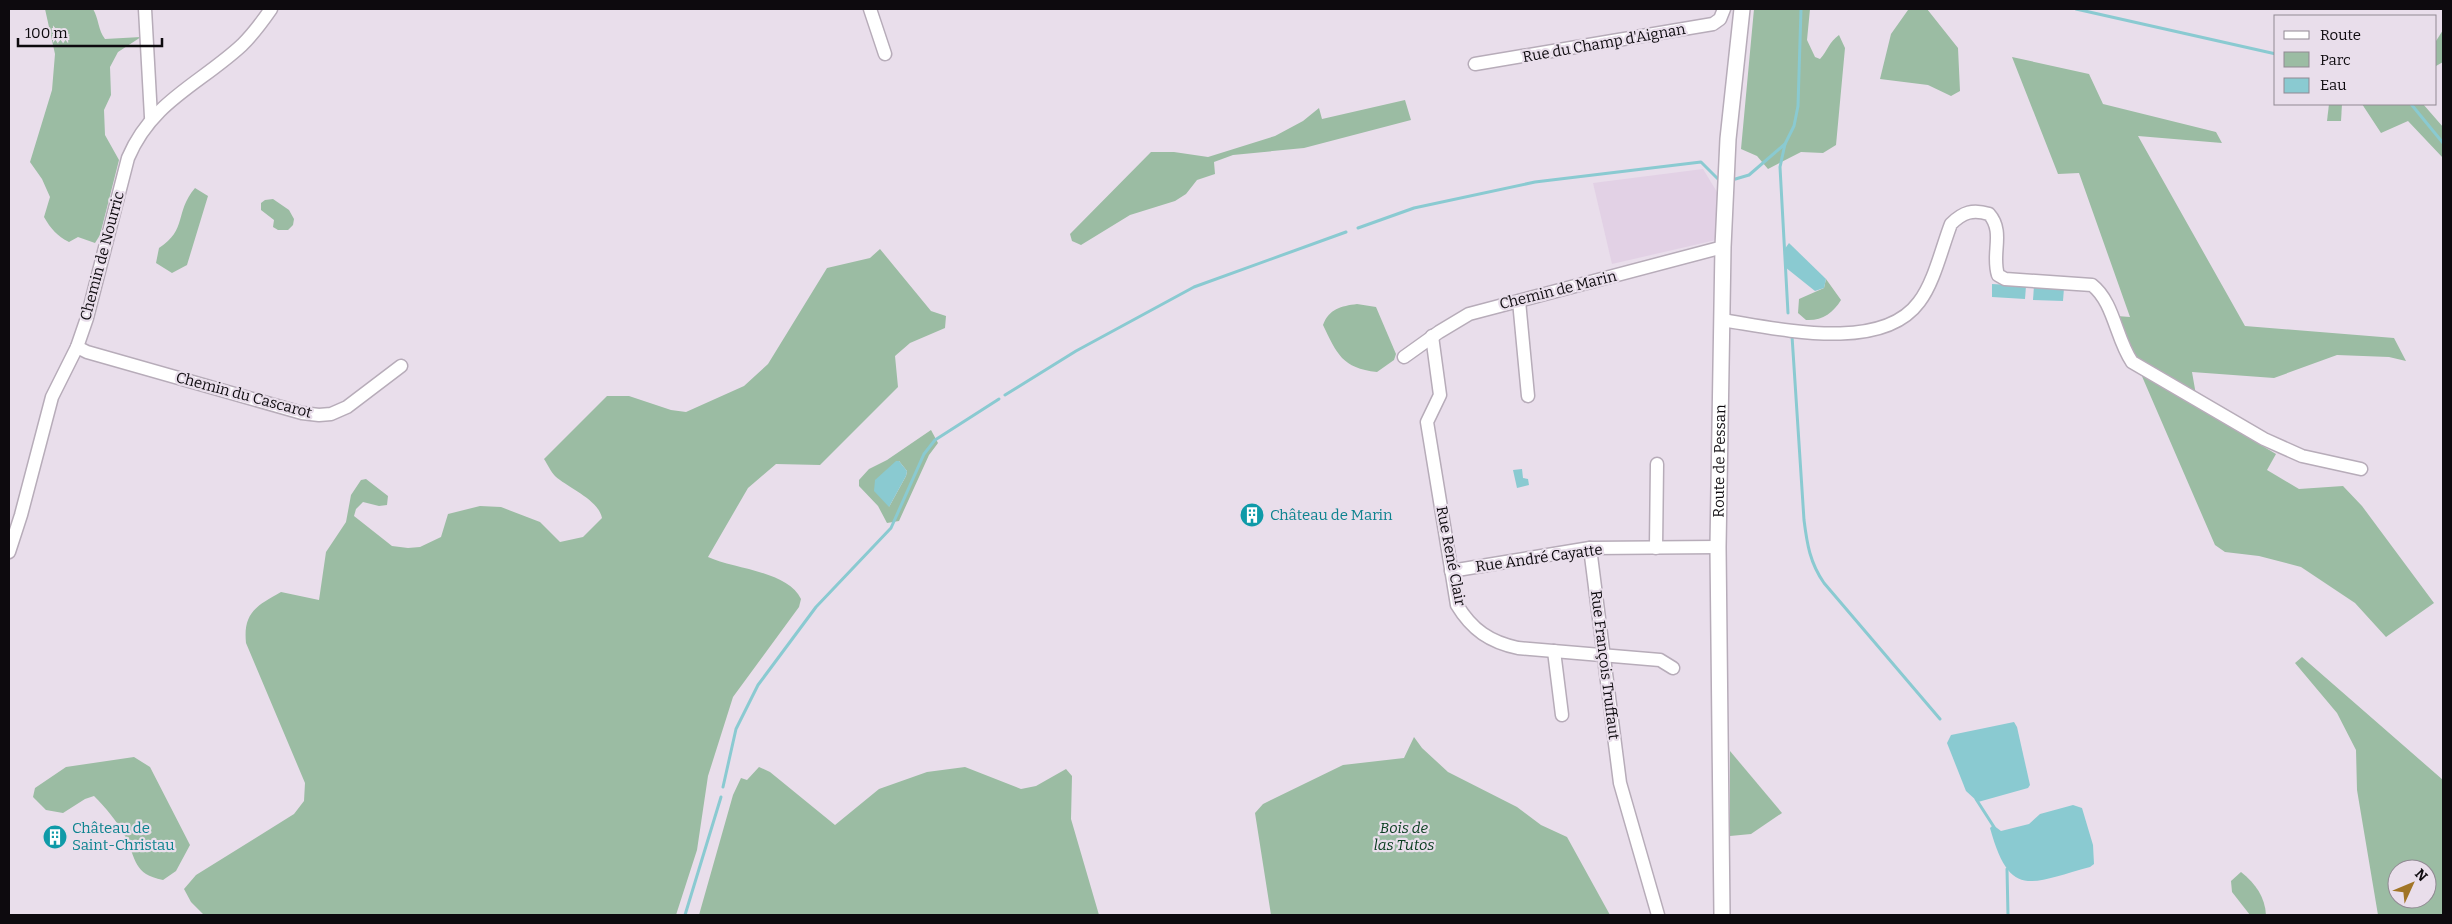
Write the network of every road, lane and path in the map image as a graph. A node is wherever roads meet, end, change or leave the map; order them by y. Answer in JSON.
{"nodes":[{"id":1,"x":145,"y":9,"type":"edge"},
{"id":2,"x":271,"y":9,"type":"edge"},
{"id":3,"x":870,"y":9,"type":"edge"},
{"id":4,"x":1724,"y":9,"type":"edge"},
{"id":5,"x":1742,"y":9,"type":"edge"},
{"id":6,"x":885,"y":54,"type":"dead end"},
{"id":7,"x":1475,"y":64,"type":"dead end"},
{"id":8,"x":152,"y":118,"type":"junction"},
{"id":9,"x":1723,"y":247,"type":"junction"},
{"id":10,"x":1519,"y":301,"type":"junction"},
{"id":11,"x":1722,"y":320,"type":"junction"},
{"id":12,"x":1432,"y":336,"type":"junction"},
{"id":13,"x":77,"y":347,"type":"junction"},
{"id":14,"x":1404,"y":357,"type":"dead end"},
{"id":15,"x":401,"y":366,"type":"dead end"},
{"id":16,"x":1528,"y":396,"type":"dead end"},
{"id":17,"x":1657,"y":464,"type":"dead end"},
{"id":18,"x":2361,"y":469,"type":"dead end"},
{"id":19,"x":1718,"y":547,"type":"junction"},
{"id":20,"x":1590,"y":548,"type":"junction"},
{"id":21,"x":1656,"y":548,"type":"junction"},
{"id":22,"x":9,"y":552,"type":"edge"},
{"id":23,"x":1451,"y":570,"type":"junction"},
{"id":24,"x":1554,"y":651,"type":"junction"},
{"id":25,"x":1603,"y":656,"type":"junction"},
{"id":26,"x":1674,"y":668,"type":"dead end"},
{"id":27,"x":1562,"y":715,"type":"dead end"},
{"id":28,"x":1658,"y":915,"type":"edge"},
{"id":29,"x":1722,"y":915,"type":"edge"}],
"edges":[{"from":1,"to":8,"type":"street"},
{"from":2,"to":8,"type":"street","name":"Chemin de Nourric"},
{"from":3,"to":6,"type":"street"},
{"from":4,"to":7,"type":"street","name":"Rue du Champ d'Aignan"},
{"from":5,"to":9,"type":"main road","name":"Route de Pessan"},
{"from":8,"to":13,"type":"street","name":"Chemin de Nourric"},
{"from":9,"to":10,"type":"street","name":"Chemin de Marin"},
{"from":9,"to":11,"type":"main road","name":"Route de Pessan"},
{"from":10,"to":12,"type":"street","name":"Chemin de Marin"},
{"from":10,"to":16,"type":"street"},
{"from":11,"to":18,"type":"street"},
{"from":11,"to":19,"type":"main road","name":"Route de Pessan"},
{"from":12,"to":14,"type":"street","name":"Chemin de Marin"},
{"from":12,"to":23,"type":"street","name":"Rue René Clair"},
{"from":13,"to":15,"type":"street","name":"Chemin du Cascarot"},
{"from":13,"to":22,"type":"street","name":"Chemin de Nourric"},
{"from":17,"to":21,"type":"street"},
{"from":19,"to":21,"type":"street","name":"Rue André Cayatte"},
{"from":19,"to":29,"type":"main road","name":"Route de Pessan"},
{"from":20,"to":21,"type":"street","name":"Rue André Cayatte"},
{"from":20,"to":23,"type":"street","name":"Rue André Cayatte"},
{"from":20,"to":25,"type":"street","name":"Rue François Truffaut"},
{"from":23,"to":24,"type":"street","name":"Rue René Clair"},
{"from":24,"to":25,"type":"street","name":"Rue René Clair"},
{"from":24,"to":27,"type":"street"},
{"from":25,"to":26,"type":"street","name":"Rue René Clair"},
{"from":25,"to":28,"type":"street","name":"Rue François Truffaut"}]}
